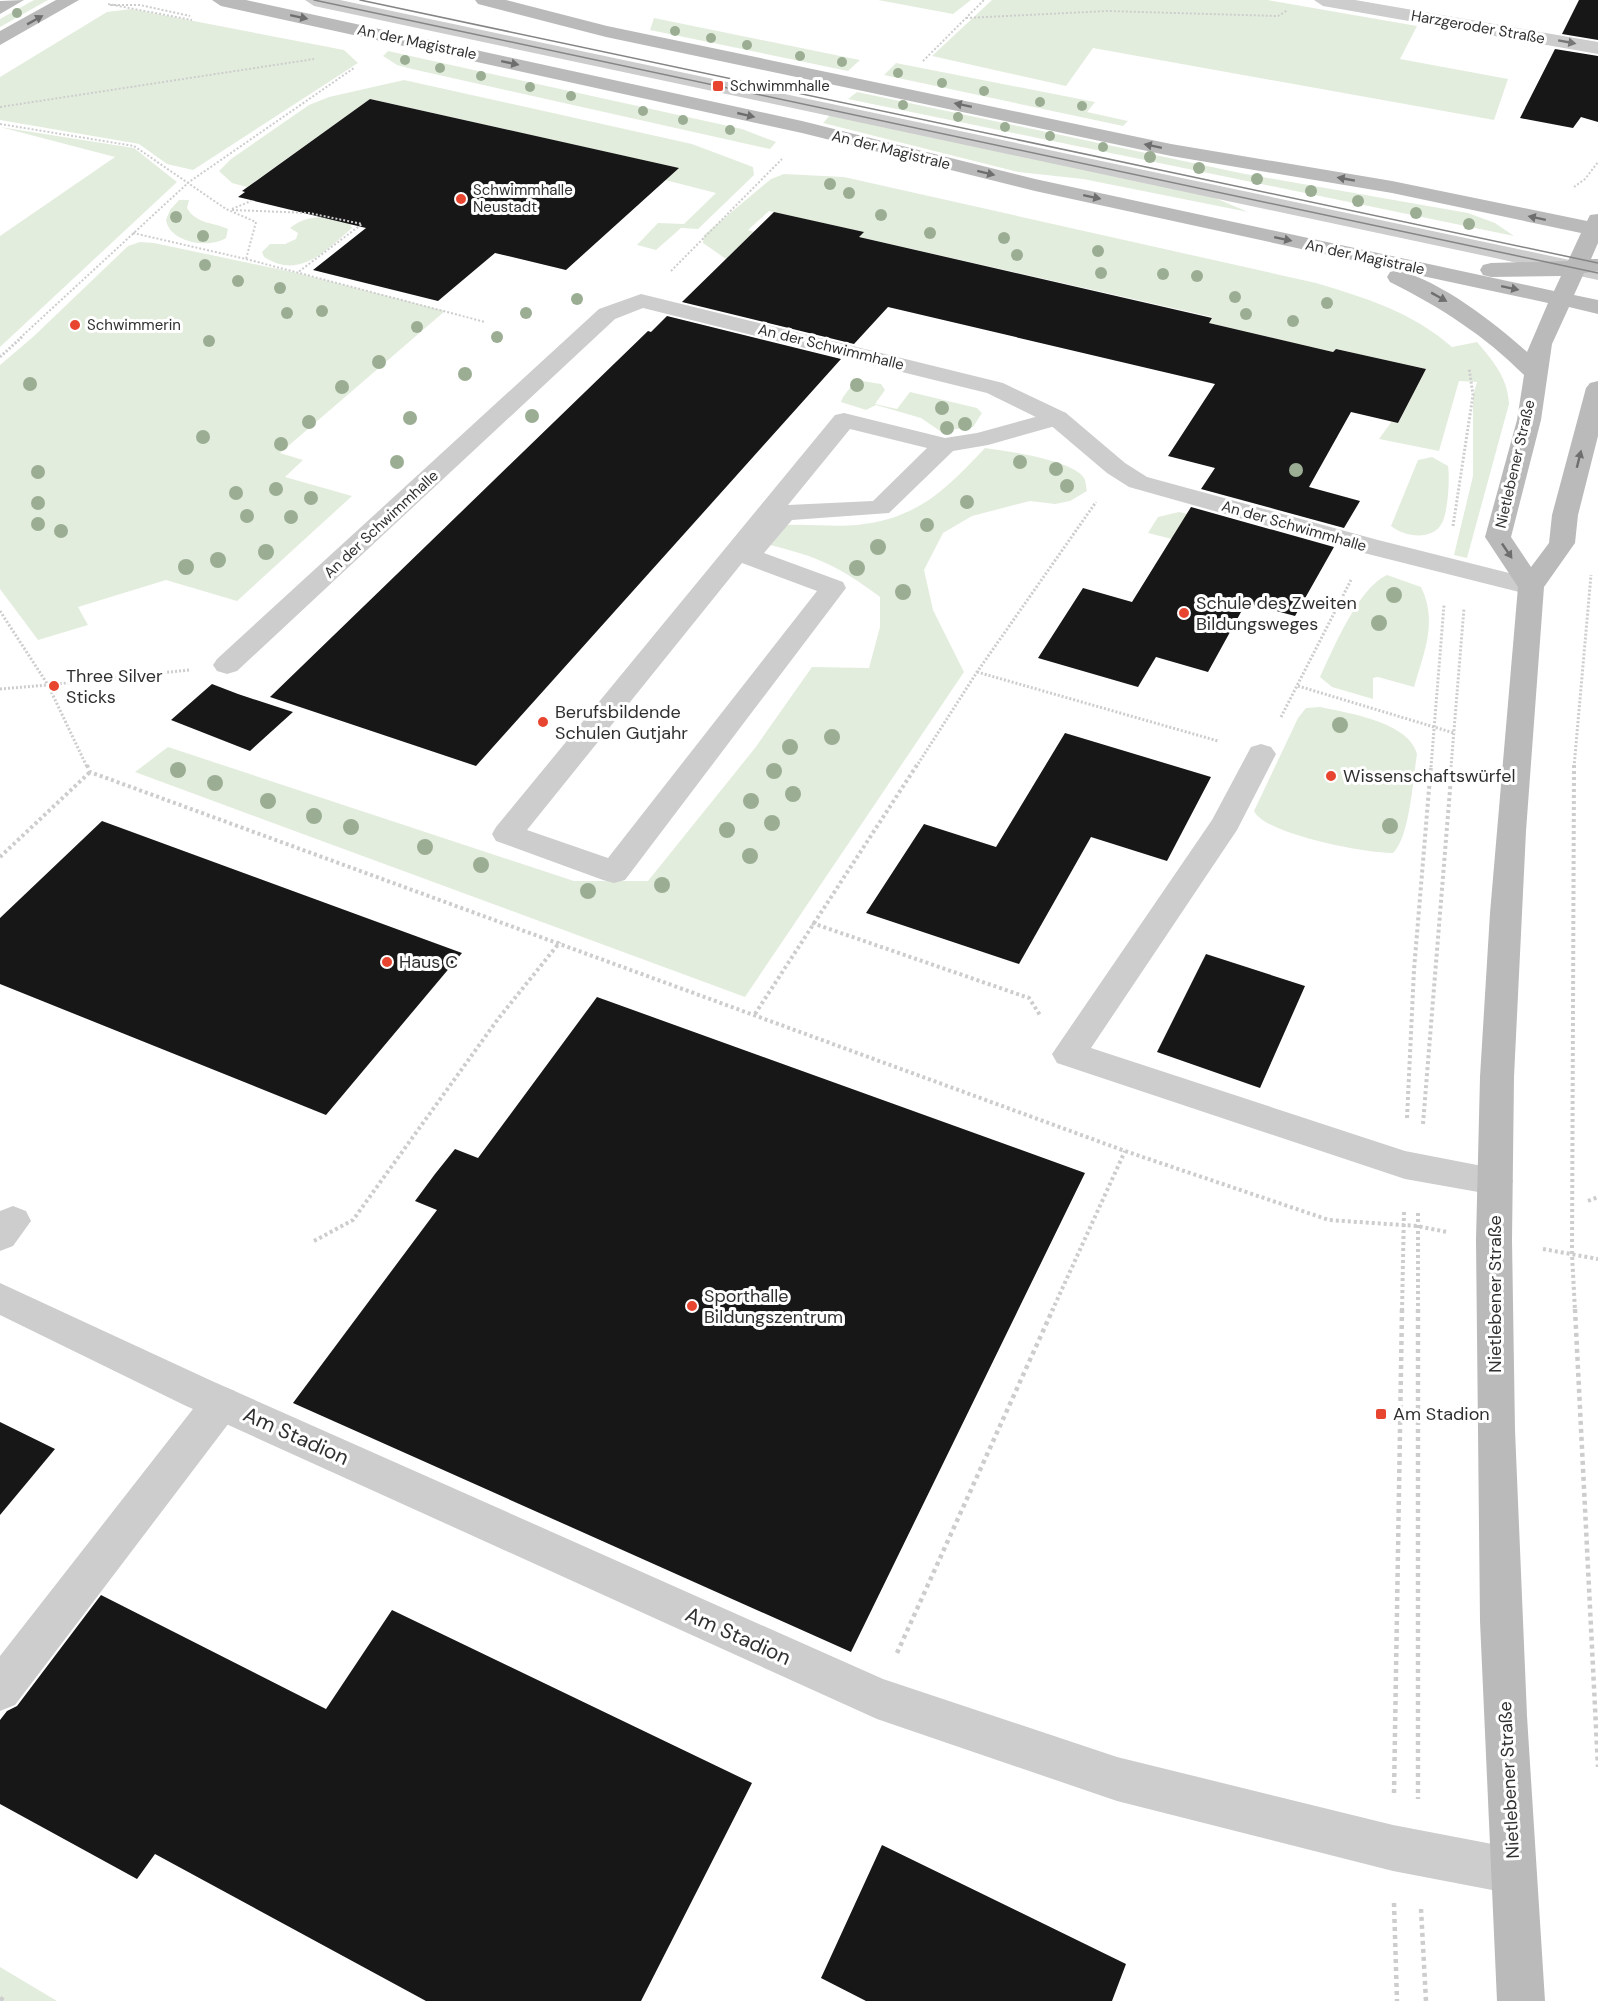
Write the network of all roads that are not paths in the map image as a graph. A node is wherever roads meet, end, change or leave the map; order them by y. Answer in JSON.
{"nodes":[{"id":1,"x":15,"y":0,"type":"edge"},
{"id":2,"x":70,"y":0,"type":"edge"},
{"id":3,"x":221,"y":0,"type":"edge"},
{"id":4,"x":314,"y":0,"type":"edge"},
{"id":5,"x":360,"y":0,"type":"edge"},
{"id":6,"x":484,"y":0,"type":"edge"},
{"id":7,"x":1323,"y":0,"type":"edge"},
{"id":8,"x":0,"y":8,"type":"edge"},
{"id":9,"x":0,"y":39,"type":"edge"},
{"id":10,"x":1598,"y":48,"type":"edge"},
{"id":11,"x":1228,"y":195,"type":"junction"},
{"id":12,"x":1597,"y":227,"type":"edge"},
{"id":13,"x":1348,"y":254,"type":"junction"},
{"id":14,"x":1391,"y":263,"type":"junction"},
{"id":15,"x":1590,"y":266,"type":"edge"},
{"id":16,"x":1529,"y":271,"type":"junction"},
{"id":17,"x":1561,"y":299,"type":"junction"},
{"id":18,"x":1598,"y":307,"type":"edge"},
{"id":19,"x":1535,"y":374,"type":"junction"},
{"id":20,"x":1598,"y":388,"type":"edge"},
{"id":21,"x":1057,"y":418,"type":"junction"},
{"id":22,"x":945,"y":445,"type":"junction"},
{"id":23,"x":1531,"y":587,"type":"junction"},
{"id":24,"x":228,"y":666,"type":"road end"},
{"id":25,"x":1261,"y":754,"type":"road end"},
{"id":26,"x":1495,"y":1181,"type":"junction"},
{"id":27,"x":0,"y":1298,"type":"edge"},
{"id":28,"x":221,"y":1403,"type":"junction"},
{"id":29,"x":0,"y":1690,"type":"edge"},
{"id":30,"x":1513,"y":1871,"type":"junction"},
{"id":31,"x":1521,"y":2001,"type":"edge"}],
"edges":[{"from":1,"to":8,"type":"main road"},
{"from":9,"to":2,"type":"main road","one_way":true},
{"from":3,"to":13,"type":"main road","name":"An der Magistrale","one_way":true},
{"from":4,"to":11,"type":"street"},
{"from":5,"to":15,"type":"street"},
{"from":12,"to":6,"type":"main road","one_way":true},
{"from":7,"to":10,"type":"street","name":"Harzgeroder Straße","one_way":true},
{"from":11,"to":15,"type":"street"},
{"from":11,"to":16,"type":"street"},
{"from":12,"to":15,"type":"main road"},
{"from":13,"to":14,"type":"main road","name":"An der Magistrale"},
{"from":13,"to":19,"type":"main road","one_way":true},
{"from":14,"to":16,"type":"main road"},
{"from":14,"to":17,"type":"main road","name":"An der Magistrale","one_way":true},
{"from":15,"to":16,"type":"main road"},
{"from":15,"to":17,"type":"main road"},
{"from":16,"to":17,"type":"street"},
{"from":17,"to":18,"type":"main road","name":"An der Magistrale"},
{"from":17,"to":19,"type":"main road","name":"Nietlebener Straße"},
{"from":19,"to":23,"type":"main road","name":"Nietlebener Straße","one_way":true},
{"from":23,"to":20,"type":"main road","one_way":true},
{"from":21,"to":22,"type":"street"},
{"from":21,"to":23,"type":"street","name":"An der Schwimmhalle"},
{"from":21,"to":24,"type":"street","name":"An der Schwimmhalle"},
{"from":22,"to":22,"type":"street"},
{"from":23,"to":26,"type":"main road","name":"Nietlebener Straße"},
{"from":25,"to":26,"type":"street"},
{"from":26,"to":30,"type":"main road","name":"Nietlebener Straße"},
{"from":27,"to":28,"type":"street","name":"Am Stadion"},
{"from":28,"to":29,"type":"street"},
{"from":28,"to":30,"type":"street","name":"Am Stadion"},
{"from":30,"to":31,"type":"main road","name":"Nietlebener Straße"}]}
